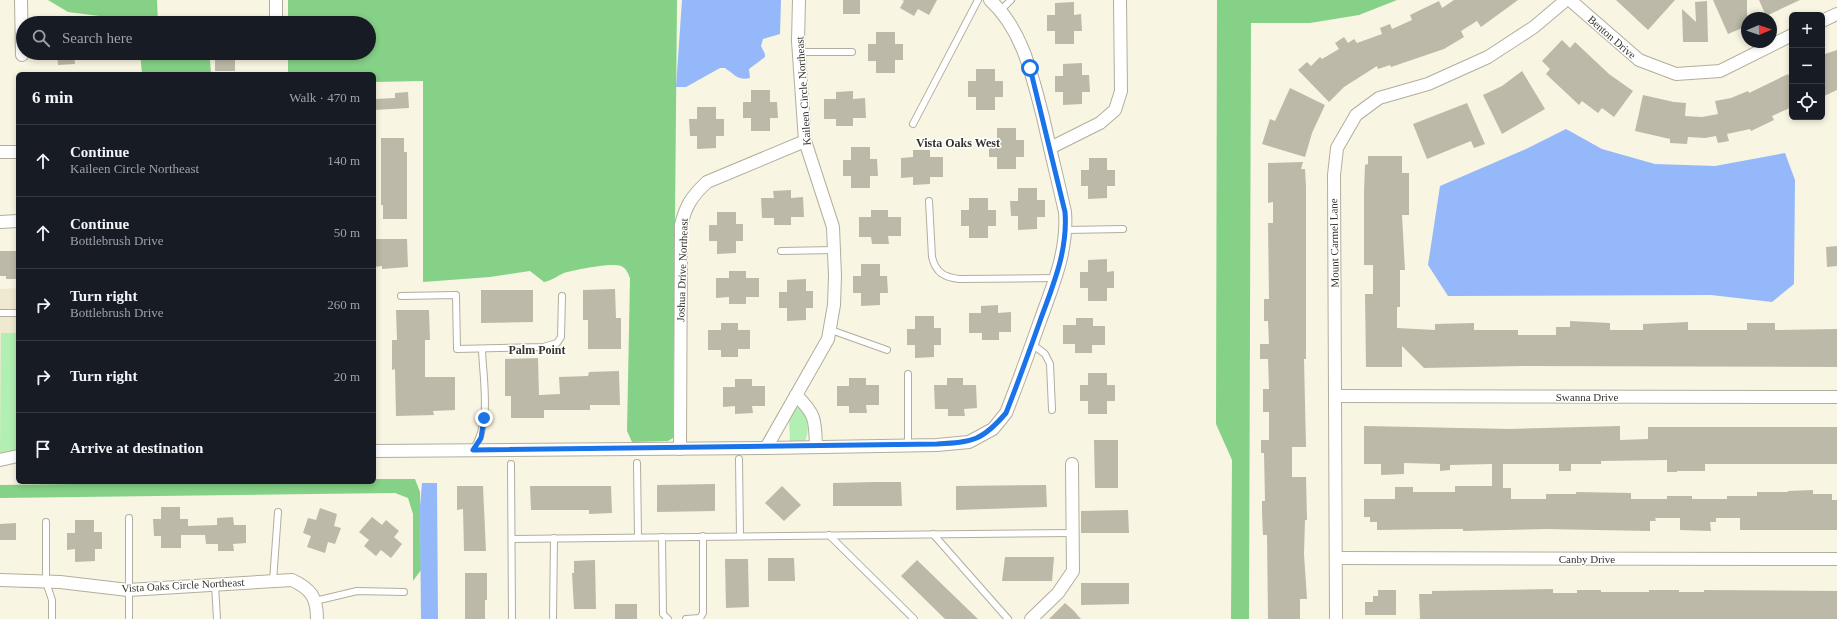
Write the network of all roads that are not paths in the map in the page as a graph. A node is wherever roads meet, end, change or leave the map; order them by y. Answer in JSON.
{"nodes":[{"id":1,"x":21,"y":0,"type":"edge"},
{"id":2,"x":276,"y":0,"type":"edge"},
{"id":3,"x":799,"y":0,"type":"edge"},
{"id":4,"x":978,"y":0,"type":"edge"},
{"id":5,"x":990,"y":0,"type":"edge"},
{"id":6,"x":1011,"y":0,"type":"edge"},
{"id":7,"x":1120,"y":0,"type":"edge"},
{"id":8,"x":1566,"y":0,"type":"edge"},
{"id":9,"x":1570,"y":0,"type":"edge"},
{"id":10,"x":1001,"y":10,"type":"junction"},
{"id":11,"x":1837,"y":14,"type":"edge"},
{"id":12,"x":21,"y":16,"type":"edge"},
{"id":13,"x":276,"y":16,"type":"edge"},
{"id":14,"x":1825,"y":20,"type":"edge"},
{"id":15,"x":1789,"y":36,"type":"edge"},
{"id":16,"x":799,"y":52,"type":"junction"},
{"id":17,"x":852,"y":52,"type":"dead end"},
{"id":18,"x":914,"y":124,"type":"dead end"},
{"id":19,"x":805,"y":141,"type":"junction"},
{"id":20,"x":1050,"y":148,"type":"junction"},
{"id":21,"x":0,"y":152,"type":"edge"},
{"id":22,"x":16,"y":152,"type":"edge"},
{"id":23,"x":929,"y":201,"type":"dead end"},
{"id":24,"x":16,"y":221,"type":"edge"},
{"id":25,"x":0,"y":222,"type":"edge"},
{"id":26,"x":1123,"y":229,"type":"dead end"},
{"id":27,"x":1066,"y":230,"type":"junction"},
{"id":28,"x":834,"y":250,"type":"junction"},
{"id":29,"x":781,"y":251,"type":"dead end"},
{"id":30,"x":1056,"y":278,"type":"junction"},
{"id":31,"x":400,"y":296,"type":"dead end"},
{"id":32,"x":562,"y":296,"type":"dead end"},
{"id":33,"x":16,"y":312,"type":"edge"},
{"id":34,"x":0,"y":313,"type":"edge"},
{"id":35,"x":831,"y":330,"type":"junction"},
{"id":36,"x":1032,"y":344,"type":"junction"},
{"id":37,"x":482,"y":348,"type":"junction"},
{"id":38,"x":887,"y":350,"type":"dead end"},
{"id":39,"x":908,"y":374,"type":"dead end"},
{"id":40,"x":796,"y":395,"type":"junction"},
{"id":41,"x":1336,"y":396,"type":"junction"},
{"id":42,"x":1837,"y":397,"type":"edge"},
{"id":43,"x":1052,"y":410,"type":"dead end"},
{"id":44,"x":908,"y":445,"type":"junction"},
{"id":45,"x":816,"y":447,"type":"junction"},
{"id":46,"x":766,"y":448,"type":"junction"},
{"id":47,"x":680,"y":449,"type":"junction"},
{"id":48,"x":376,"y":450,"type":"edge"},
{"id":49,"x":473,"y":450,"type":"junction"},
{"id":50,"x":16,"y":456,"type":"edge"},
{"id":51,"x":739,"y":459,"type":"dead end"},
{"id":52,"x":0,"y":460,"type":"edge"},
{"id":53,"x":637,"y":463,"type":"dead end"},
{"id":54,"x":512,"y":464,"type":"dead end"},
{"id":55,"x":1072,"y":464,"type":"dead end"},
{"id":56,"x":278,"y":512,"type":"dead end"},
{"id":57,"x":129,"y":518,"type":"dead end"},
{"id":58,"x":46,"y":522,"type":"dead end"},
{"id":59,"x":1072,"y":533,"type":"junction"},
{"id":60,"x":933,"y":534,"type":"junction"},
{"id":61,"x":829,"y":535,"type":"junction"},
{"id":62,"x":703,"y":536,"type":"junction"},
{"id":63,"x":740,"y":536,"type":"junction"},
{"id":64,"x":638,"y":537,"type":"junction"},
{"id":65,"x":662,"y":537,"type":"junction"},
{"id":66,"x":554,"y":538,"type":"junction"},
{"id":67,"x":512,"y":539,"type":"junction"},
{"id":68,"x":1336,"y":558,"type":"junction"},
{"id":69,"x":1837,"y":559,"type":"edge"},
{"id":70,"x":0,"y":580,"type":"edge"},
{"id":71,"x":273,"y":581,"type":"junction"},
{"id":72,"x":46,"y":582,"type":"junction"},
{"id":73,"x":214,"y":585,"type":"junction"},
{"id":74,"x":128,"y":590,"type":"junction"},
{"id":75,"x":404,"y":592,"type":"dead end"},
{"id":76,"x":315,"y":600,"type":"junction"},
{"id":77,"x":52,"y":619,"type":"edge"},
{"id":78,"x":129,"y":619,"type":"edge"},
{"id":79,"x":217,"y":619,"type":"edge"},
{"id":80,"x":317,"y":619,"type":"edge"},
{"id":81,"x":512,"y":619,"type":"edge"},
{"id":82,"x":553,"y":619,"type":"edge"},
{"id":83,"x":668,"y":619,"type":"edge"},
{"id":84,"x":686,"y":619,"type":"edge"},
{"id":85,"x":914,"y":619,"type":"edge"},
{"id":86,"x":1008,"y":619,"type":"edge"},
{"id":87,"x":1031,"y":619,"type":"edge"},
{"id":88,"x":1336,"y":619,"type":"edge"}],
"edges":[{"from":1,"to":12,"type":"street"},
{"from":2,"to":13,"type":"street"},
{"from":3,"to":16,"type":"street","name":"Kaileen Circle Northeast"},
{"from":4,"to":18,"type":"lane"},
{"from":5,"to":10,"type":"street"},
{"from":6,"to":10,"type":"lane"},
{"from":7,"to":20,"type":"street"},
{"from":8,"to":41,"type":"street","name":"Mount Carmel Lane"},
{"from":9,"to":15,"type":"street","name":"Benton Drive"},
{"from":10,"to":20,"type":"street"},
{"from":11,"to":14,"type":"street"},
{"from":16,"to":17,"type":"lane"},
{"from":16,"to":19,"type":"street","name":"Kaileen Circle Northeast"},
{"from":19,"to":28,"type":"street","name":"Kaileen Circle Northeast"},
{"from":19,"to":47,"type":"street","name":"Joshua Drive Northeast"},
{"from":20,"to":27,"type":"street"},
{"from":21,"to":22,"type":"street"},
{"from":23,"to":30,"type":"lane"},
{"from":24,"to":25,"type":"street"},
{"from":26,"to":27,"type":"lane"},
{"from":27,"to":30,"type":"street"},
{"from":28,"to":29,"type":"lane"},
{"from":28,"to":35,"type":"street","name":"Kaileen Circle Northeast"},
{"from":30,"to":36,"type":"street"},
{"from":31,"to":37,"type":"lane"},
{"from":32,"to":37,"type":"lane"},
{"from":33,"to":34,"type":"lane"},
{"from":35,"to":38,"type":"lane"},
{"from":35,"to":40,"type":"street","name":"Kaileen Circle Northeast"},
{"from":36,"to":43,"type":"lane"},
{"from":36,"to":44,"type":"street"},
{"from":37,"to":49,"type":"lane"},
{"from":39,"to":44,"type":"lane"},
{"from":40,"to":45,"type":"street"},
{"from":40,"to":46,"type":"street","name":"Kaileen Circle Northeast"},
{"from":41,"to":42,"type":"street","name":"Swanna Drive"},
{"from":41,"to":68,"type":"street","name":"Mount Carmel Lane"},
{"from":44,"to":45,"type":"street"},
{"from":45,"to":46,"type":"street"},
{"from":46,"to":47,"type":"street"},
{"from":47,"to":49,"type":"street"},
{"from":48,"to":49,"type":"street"},
{"from":50,"to":52,"type":"street"},
{"from":51,"to":63,"type":"lane"},
{"from":53,"to":64,"type":"lane"},
{"from":54,"to":67,"type":"lane"},
{"from":55,"to":59,"type":"street"},
{"from":56,"to":71,"type":"lane"},
{"from":57,"to":74,"type":"lane"},
{"from":58,"to":72,"type":"lane"},
{"from":59,"to":60,"type":"lane"},
{"from":59,"to":87,"type":"street"},
{"from":60,"to":61,"type":"lane"},
{"from":60,"to":86,"type":"lane"},
{"from":61,"to":63,"type":"lane"},
{"from":61,"to":85,"type":"lane"},
{"from":62,"to":63,"type":"lane"},
{"from":62,"to":65,"type":"lane"},
{"from":62,"to":84,"type":"lane"},
{"from":64,"to":65,"type":"lane"},
{"from":64,"to":66,"type":"lane"},
{"from":65,"to":83,"type":"lane"},
{"from":66,"to":67,"type":"lane"},
{"from":66,"to":82,"type":"lane"},
{"from":67,"to":81,"type":"lane"},
{"from":68,"to":69,"type":"street","name":"Canby Drive"},
{"from":68,"to":88,"type":"street","name":"Mount Carmel Lane"},
{"from":70,"to":72,"type":"street","name":"Vista Oaks Circle Northeast"},
{"from":71,"to":73,"type":"street","name":"Vista Oaks Circle Northeast"},
{"from":71,"to":76,"type":"street","name":"Vista Oaks Circle Northeast"},
{"from":72,"to":74,"type":"street","name":"Vista Oaks Circle Northeast"},
{"from":72,"to":77,"type":"lane"},
{"from":73,"to":74,"type":"street","name":"Vista Oaks Circle Northeast"},
{"from":73,"to":79,"type":"lane"},
{"from":74,"to":78,"type":"lane"},
{"from":75,"to":76,"type":"lane"},
{"from":76,"to":80,"type":"street"}]}
